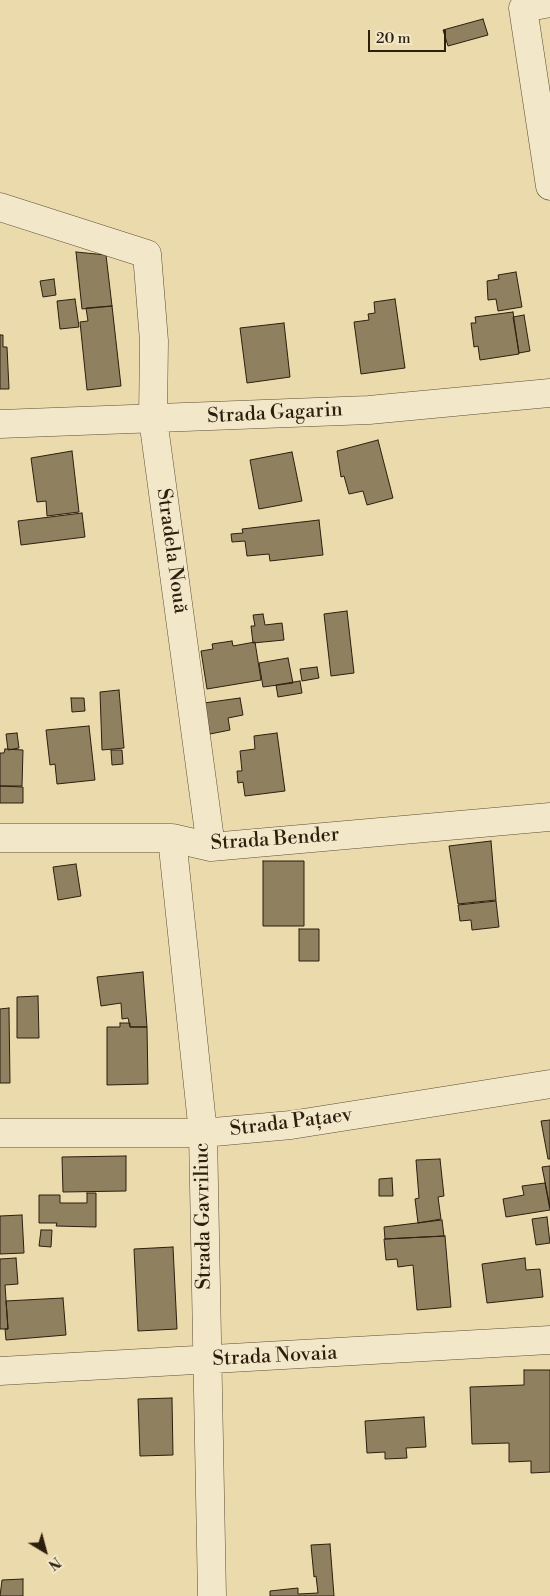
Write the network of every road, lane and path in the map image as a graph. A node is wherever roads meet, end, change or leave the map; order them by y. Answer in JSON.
{"nodes":[{"id":1,"x":550,"y":3,"type":"edge"},
{"id":2,"x":550,"y":186,"type":"edge"},
{"id":3,"x":0,"y":207,"type":"edge"},
{"id":4,"x":550,"y":393,"type":"edge"},
{"id":5,"x":153,"y":419,"type":"junction"},
{"id":6,"x":0,"y":424,"type":"edge"},
{"id":7,"x":550,"y":817,"type":"edge"},
{"id":8,"x":0,"y":838,"type":"edge"},
{"id":9,"x":172,"y":838,"type":"junction"},
{"id":10,"x":211,"y":847,"type":"junction"},
{"id":11,"x":550,"y":1084,"type":"edge"},
{"id":12,"x":0,"y":1133,"type":"edge"},
{"id":13,"x":203,"y":1133,"type":"junction"},
{"id":14,"x":550,"y":1340,"type":"edge"},
{"id":15,"x":207,"y":1361,"type":"junction"},
{"id":16,"x":0,"y":1371,"type":"edge"},
{"id":17,"x":212,"y":1596,"type":"edge"}],
"edges":[{"from":1,"to":2,"type":"street"},
{"from":3,"to":5,"type":"street","name":"Stradela Nouă"},
{"from":4,"to":5,"type":"street","name":"Strada Gagarin"},
{"from":5,"to":6,"type":"street","name":"Strada Gagarin"},
{"from":5,"to":10,"type":"street","name":"Stradela Nouă"},
{"from":7,"to":10,"type":"street","name":"Strada Bender"},
{"from":8,"to":9,"type":"street","name":"Strada Bender"},
{"from":9,"to":10,"type":"street","name":"Strada Bender"},
{"from":9,"to":13,"type":"street","name":"Strada Gavriliuc"},
{"from":11,"to":13,"type":"street","name":"Strada Pațaev"},
{"from":12,"to":13,"type":"street","name":"Strada Pațaev"},
{"from":13,"to":15,"type":"street","name":"Strada Gavriliuc"},
{"from":14,"to":15,"type":"street","name":"Strada Novaia"},
{"from":15,"to":16,"type":"street","name":"Strada Novaia"},
{"from":15,"to":17,"type":"street","name":"Strada Gavriliuc"}]}
